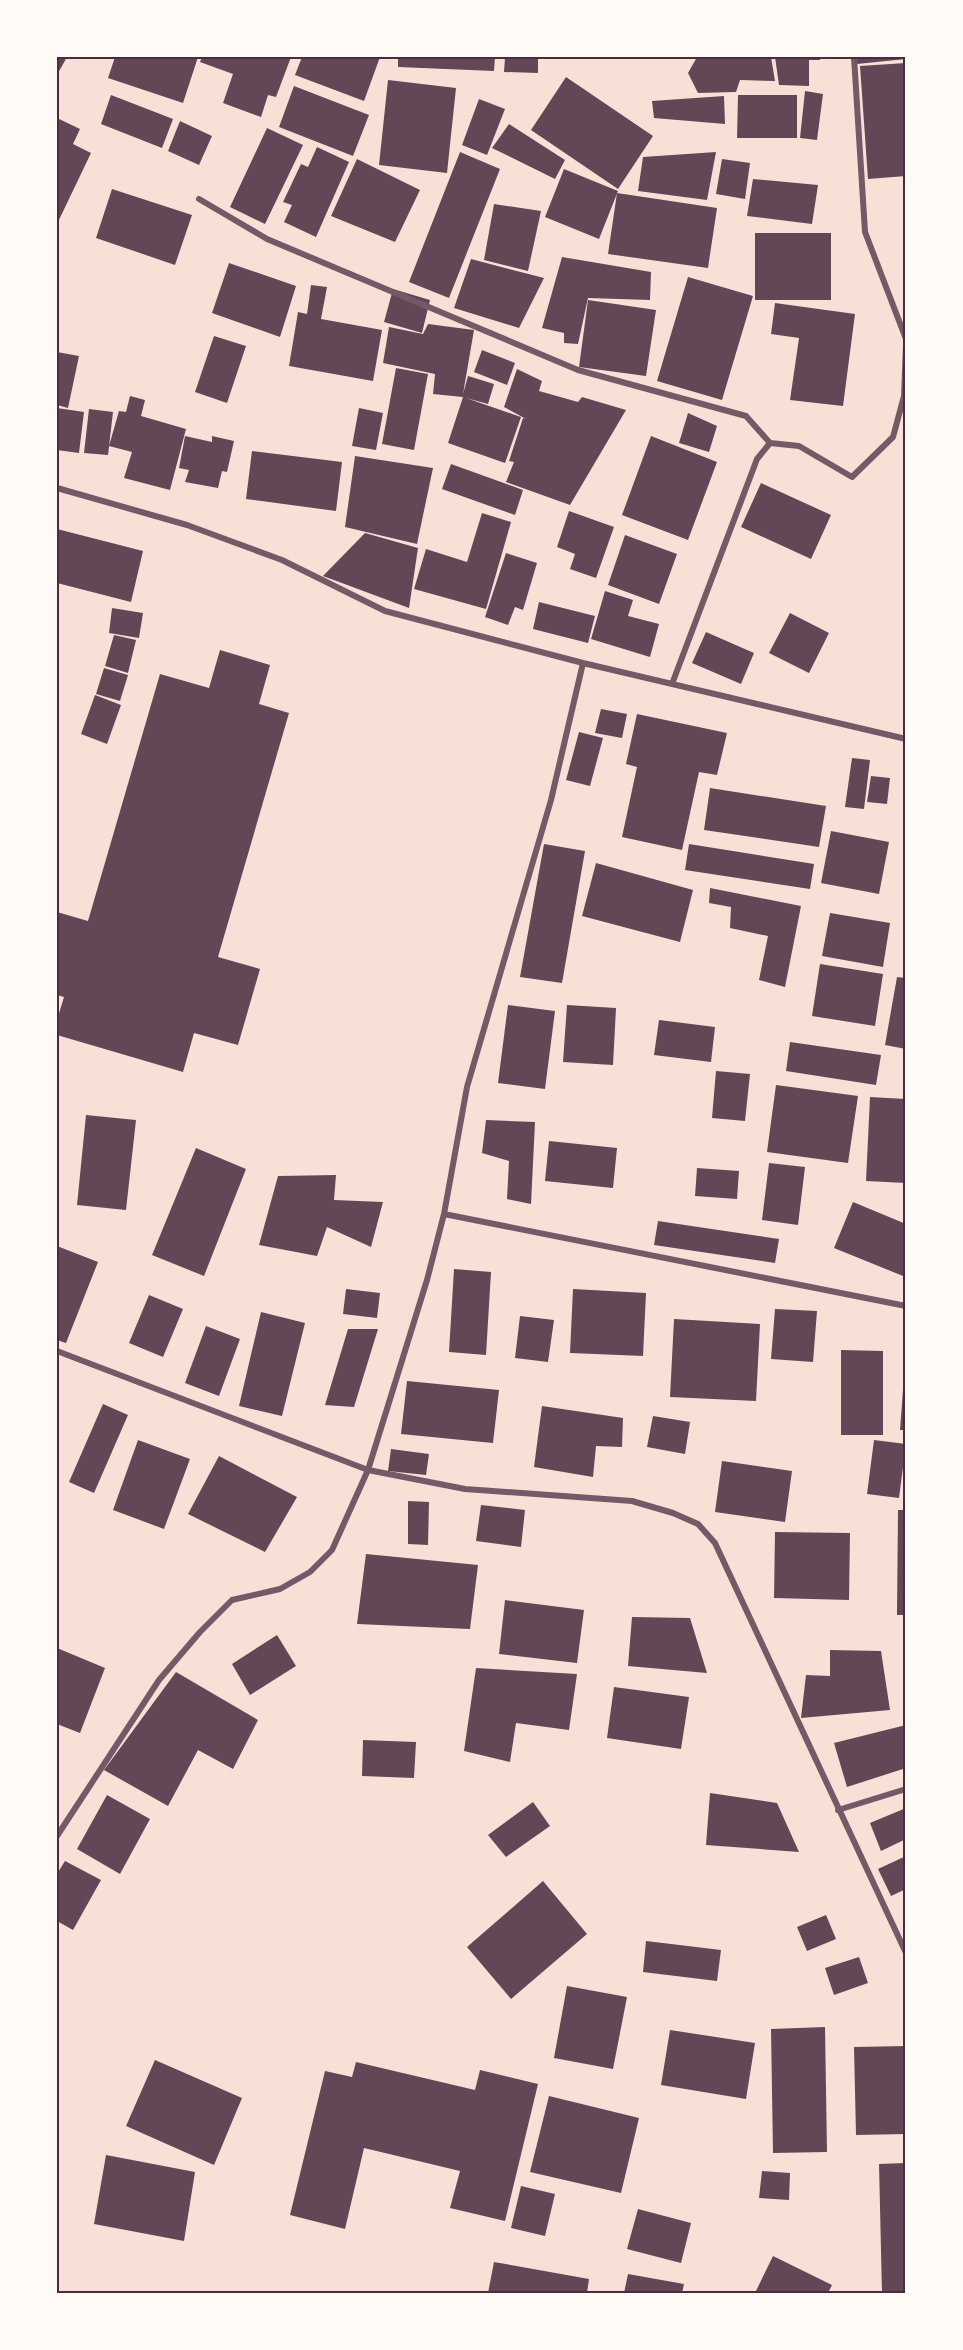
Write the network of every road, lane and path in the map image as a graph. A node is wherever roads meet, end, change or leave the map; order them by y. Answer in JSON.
{"nodes":[{"id":1,"x":854,"y":57,"type":"edge"},
{"id":2,"x":199,"y":199,"type":"dead end"},
{"id":3,"x":906,"y":339,"type":"edge"},
{"id":4,"x":906,"y":345,"type":"edge"},
{"id":5,"x":770,"y":443,"type":"junction"},
{"id":6,"x":57,"y":488,"type":"edge"},
{"id":7,"x":583,"y":663,"type":"junction"},
{"id":8,"x":672,"y":684,"type":"junction"},
{"id":9,"x":906,"y":739,"type":"edge"},
{"id":10,"x":444,"y":1214,"type":"junction"},
{"id":11,"x":906,"y":1306,"type":"edge"},
{"id":12,"x":57,"y":1351,"type":"edge"},
{"id":13,"x":368,"y":1470,"type":"junction"},
{"id":14,"x":906,"y":1789,"type":"edge"},
{"id":15,"x":838,"y":1810,"type":"junction"},
{"id":16,"x":57,"y":1836,"type":"edge"},
{"id":17,"x":906,"y":1953,"type":"edge"}],
"edges":[{"from":1,"to":3,"type":"street"},
{"from":2,"to":5,"type":"street"},
{"from":4,"to":5,"type":"street"},
{"from":5,"to":8,"type":"street"},
{"from":6,"to":7,"type":"street"},
{"from":7,"to":8,"type":"street"},
{"from":7,"to":10,"type":"street"},
{"from":8,"to":9,"type":"street"},
{"from":10,"to":11,"type":"street"},
{"from":10,"to":13,"type":"street"},
{"from":12,"to":13,"type":"street"},
{"from":13,"to":15,"type":"street"},
{"from":13,"to":16,"type":"street"},
{"from":14,"to":15,"type":"street"},
{"from":15,"to":17,"type":"street"}]}
